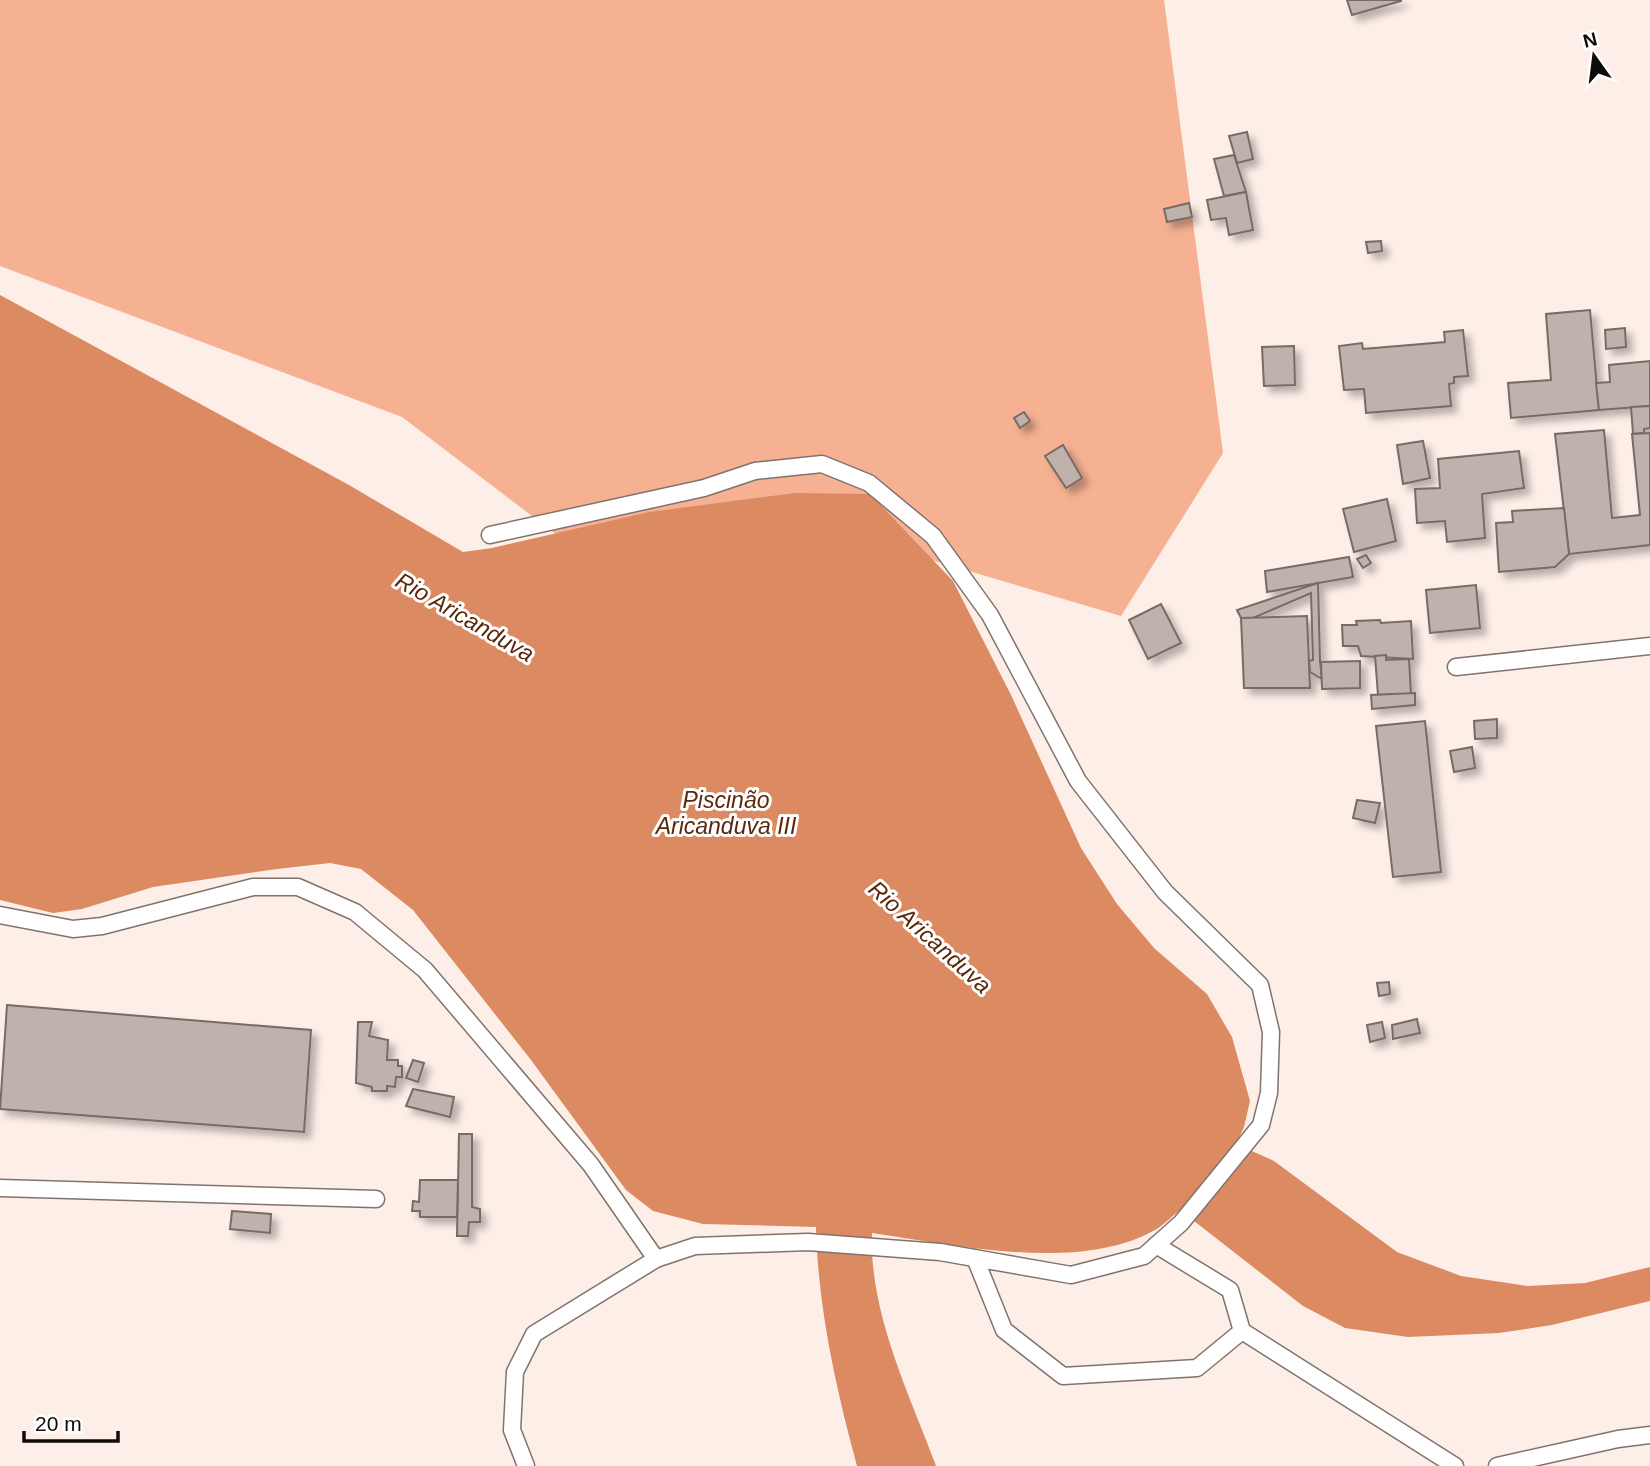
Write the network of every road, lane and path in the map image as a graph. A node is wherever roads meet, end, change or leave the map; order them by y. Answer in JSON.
{"nodes":[{"id":1,"x":490,"y":535,"type":"dead end"},
{"id":2,"x":1650,"y":646,"type":"edge"},
{"id":3,"x":1456,"y":667,"type":"dead end"},
{"id":4,"x":0,"y":915,"type":"edge"},
{"id":5,"x":0,"y":1188,"type":"edge"},
{"id":6,"x":376,"y":1199,"type":"dead end"},
{"id":7,"x":1156,"y":1245,"type":"junction"},
{"id":8,"x":975,"y":1258,"type":"junction"},
{"id":9,"x":656,"y":1259,"type":"junction"},
{"id":10,"x":1242,"y":1331,"type":"junction"},
{"id":11,"x":1650,"y":1435,"type":"edge"},
{"id":12,"x":526,"y":1466,"type":"edge"},
{"id":13,"x":1455,"y":1466,"type":"edge"},
{"id":14,"x":1497,"y":1466,"type":"edge"}],
"edges":[{"from":1,"to":7,"type":"lane"},
{"from":2,"to":3,"type":"lane"},
{"from":4,"to":9,"type":"lane"},
{"from":5,"to":6,"type":"lane"},
{"from":7,"to":8,"type":"lane"},
{"from":7,"to":10,"type":"lane"},
{"from":8,"to":9,"type":"lane"},
{"from":8,"to":10,"type":"lane"},
{"from":9,"to":12,"type":"lane"},
{"from":10,"to":13,"type":"lane"},
{"from":11,"to":14,"type":"lane"}]}
